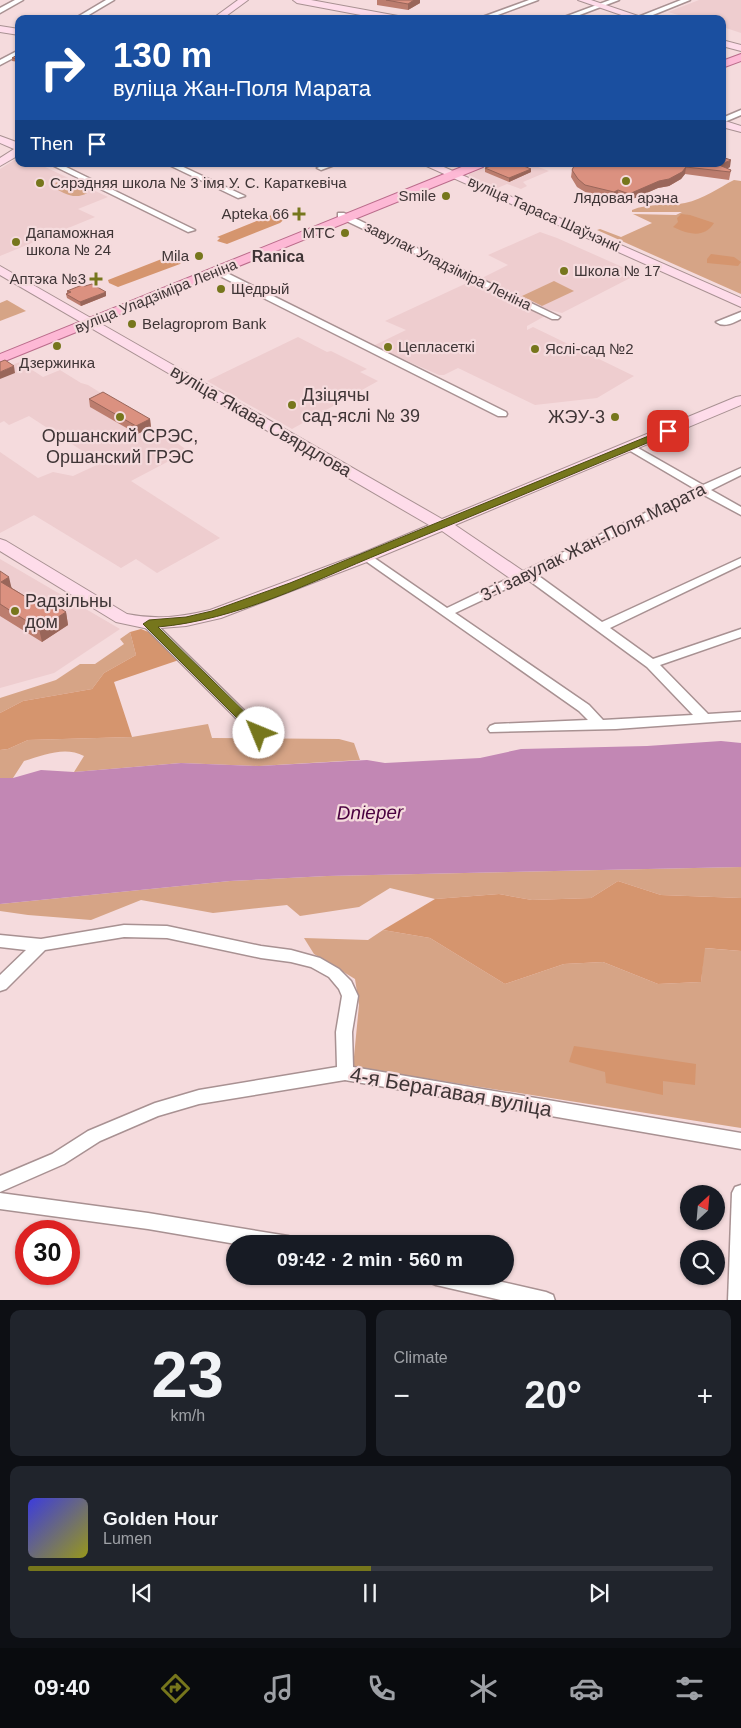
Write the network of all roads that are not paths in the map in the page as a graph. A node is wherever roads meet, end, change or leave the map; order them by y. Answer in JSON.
{"nodes":[{"id":1,"x":20,"y":0,"type":"edge"},
{"id":2,"x":111,"y":0,"type":"edge"},
{"id":3,"x":244,"y":0,"type":"edge"},
{"id":4,"x":297,"y":0,"type":"edge"},
{"id":5,"x":535,"y":0,"type":"edge"},
{"id":6,"x":582,"y":0,"type":"edge"},
{"id":7,"x":616,"y":0,"type":"edge"},
{"id":8,"x":686,"y":0,"type":"edge"},
{"id":9,"x":600,"y":6,"type":"junction"},
{"id":10,"x":0,"y":11,"type":"edge"},
{"id":11,"x":84,"y":15,"type":"edge"},
{"id":12,"x":222,"y":15,"type":"edge"},
{"id":13,"x":377,"y":15,"type":"edge"},
{"id":14,"x":492,"y":15,"type":"edge"},
{"id":15,"x":574,"y":15,"type":"edge"},
{"id":16,"x":630,"y":15,"type":"edge"},
{"id":17,"x":648,"y":15,"type":"edge"},
{"id":18,"x":0,"y":29,"type":"edge"},
{"id":19,"x":15,"y":31,"type":"edge"},
{"id":20,"x":726,"y":43,"type":"edge"},
{"id":21,"x":741,"y":48,"type":"edge"},
{"id":22,"x":741,"y":53,"type":"edge"},
{"id":23,"x":15,"y":54,"type":"edge"},
{"id":24,"x":741,"y":57,"type":"edge"},
{"id":25,"x":726,"y":59,"type":"edge"},
{"id":26,"x":0,"y":63,"type":"edge"},
{"id":27,"x":726,"y":63,"type":"edge"},
{"id":28,"x":741,"y":112,"type":"edge"},
{"id":29,"x":726,"y":120,"type":"edge"},
{"id":30,"x":726,"y":123,"type":"edge"},
{"id":31,"x":741,"y":129,"type":"edge"},
{"id":32,"x":0,"y":139,"type":"edge"},
{"id":33,"x":15,"y":147,"type":"edge"},
{"id":34,"x":15,"y":152,"type":"edge"},
{"id":35,"x":0,"y":163,"type":"edge"},
{"id":36,"x":60,"y":167,"type":"edge"},
{"id":37,"x":177,"y":167,"type":"edge"},
{"id":38,"x":324,"y":167,"type":"edge"},
{"id":39,"x":435,"y":167,"type":"edge"},
{"id":40,"x":461,"y":167,"type":"edge"},
{"id":41,"x":469,"y":167,"type":"edge"},
{"id":42,"x":321,"y":168,"type":"dead end"},
{"id":43,"x":450,"y":173,"type":"junction"},
{"id":44,"x":241,"y":196,"type":"dead end"},
{"id":45,"x":344,"y":216,"type":"junction"},
{"id":46,"x":191,"y":230,"type":"dead end"},
{"id":47,"x":0,"y":270,"type":"edge"},
{"id":48,"x":217,"y":271,"type":"junction"},
{"id":49,"x":741,"y":303,"type":"edge"},
{"id":50,"x":741,"y":315,"type":"edge"},
{"id":51,"x":555,"y":317,"type":"dead end"},
{"id":52,"x":87,"y":321,"type":"junction"},
{"id":53,"x":721,"y":322,"type":"dead end"},
{"id":54,"x":0,"y":353,"type":"edge"},
{"id":55,"x":0,"y":359,"type":"edge"},
{"id":56,"x":741,"y":400,"type":"edge"},
{"id":57,"x":502,"y":414,"type":"dead end"},
{"id":58,"x":631,"y":447,"type":"junction"},
{"id":59,"x":741,"y":471,"type":"edge"},
{"id":60,"x":702,"y":489,"type":"junction"},
{"id":61,"x":741,"y":512,"type":"edge"},
{"id":62,"x":441,"y":525,"type":"junction"},
{"id":63,"x":0,"y":544,"type":"edge"},
{"id":64,"x":366,"y":557,"type":"junction"},
{"id":65,"x":741,"y":561,"type":"edge"},
{"id":66,"x":523,"y":575,"type":"junction"},
{"id":67,"x":446,"y":613,"type":"junction"},
{"id":68,"x":149,"y":624,"type":"junction"},
{"id":69,"x":602,"y":627,"type":"junction"},
{"id":70,"x":741,"y":633,"type":"edge"},
{"id":71,"x":651,"y":664,"type":"junction"},
{"id":72,"x":741,"y":716,"type":"edge"},
{"id":73,"x":705,"y":719,"type":"junction"},
{"id":74,"x":599,"y":724,"type":"junction"},
{"id":75,"x":495,"y":729,"type":"dead end"},
{"id":76,"x":259,"y":733,"type":"dead end"},
{"id":77,"x":0,"y":941,"type":"edge"},
{"id":78,"x":41,"y":945,"type":"junction"},
{"id":79,"x":0,"y":985,"type":"edge"},
{"id":80,"x":345,"y":1073,"type":"junction"},
{"id":81,"x":741,"y":1141,"type":"edge"},
{"id":82,"x":0,"y":1184,"type":"edge"},
{"id":83,"x":741,"y":1193,"type":"edge"},
{"id":84,"x":0,"y":1201,"type":"edge"},
{"id":85,"x":233,"y":1235,"type":"edge"},
{"id":86,"x":477,"y":1285,"type":"edge"},
{"id":87,"x":546,"y":1300,"type":"edge"},
{"id":88,"x":737,"y":1300,"type":"edge"}],
"edges":[{"from":1,"to":10,"type":"street"},
{"from":2,"to":11,"type":"street"},
{"from":3,"to":12,"type":"street"},
{"from":4,"to":13,"type":"street"},
{"from":5,"to":14,"type":"street"},
{"from":6,"to":9,"type":"street"},
{"from":7,"to":9,"type":"street"},
{"from":8,"to":17,"type":"street"},
{"from":9,"to":15,"type":"street"},
{"from":9,"to":16,"type":"street"},
{"from":18,"to":19,"type":"street"},
{"from":20,"to":21,"type":"street"},
{"from":22,"to":25,"type":"main road"},
{"from":23,"to":26,"type":"street"},
{"from":24,"to":27,"type":"main road"},
{"from":28,"to":29,"type":"street"},
{"from":30,"to":31,"type":"street"},
{"from":32,"to":33,"type":"street"},
{"from":34,"to":35,"type":"street"},
{"from":36,"to":46,"type":"street"},
{"from":37,"to":44,"type":"street"},
{"from":38,"to":42,"type":"street"},
{"from":39,"to":43,"type":"street","name":"вуліца Тараса Шаўчэнкі"},
{"from":40,"to":43,"type":"main road","name":"вуліца Уладзіміра Леніна"},
{"from":41,"to":43,"type":"main road","name":"вуліца Уладзіміра Леніна"},
{"from":43,"to":45,"type":"main road","name":"вуліца Уладзіміра Леніна"},
{"from":43,"to":49,"type":"street","name":"вуліца Тараса Шаўчэнкі"},
{"from":45,"to":48,"type":"main road","name":"вуліца Уладзіміра Леніна"},
{"from":45,"to":51,"type":"street","name":"завулак Уладзіміра Леніна"},
{"from":45,"to":52,"type":"main road","name":"вуліца Уладзіміра Леніна"},
{"from":47,"to":52,"type":"street","name":"вуліца Якава Свярдлова"},
{"from":48,"to":52,"type":"main road","name":"вуліца Уладзіміра Леніна"},
{"from":48,"to":57,"type":"street"},
{"from":50,"to":53,"type":"street"},
{"from":52,"to":54,"type":"main road","name":"вуліца Уладзіміра Леніна"},
{"from":52,"to":55,"type":"main road","name":"вуліца Уладзіміра Леніна"},
{"from":52,"to":62,"type":"street","name":"вуліца Якава Свярдлова"},
{"from":56,"to":58,"type":"street"},
{"from":58,"to":60,"type":"street"},
{"from":58,"to":62,"type":"street"},
{"from":59,"to":60,"type":"street","name":"3-і завулак Жан-Поля Марата"},
{"from":60,"to":61,"type":"street"},
{"from":60,"to":66,"type":"street","name":"3-і завулак Жан-Поля Марата"},
{"from":62,"to":64,"type":"street"},
{"from":62,"to":66,"type":"street","name":"вуліца Якава Свярдлова"},
{"from":63,"to":68,"type":"street"},
{"from":64,"to":67,"type":"street"},
{"from":64,"to":68,"type":"street"},
{"from":65,"to":69,"type":"street"},
{"from":66,"to":67,"type":"street","name":"3-і завулак Жан-Поля Марата"},
{"from":66,"to":69,"type":"street","name":"вуліца Якава Свярдлова"},
{"from":67,"to":74,"type":"street"},
{"from":68,"to":76,"type":"street"},
{"from":69,"to":71,"type":"street","name":"вуліца Якава Свярдлова"},
{"from":70,"to":71,"type":"street"},
{"from":71,"to":73,"type":"street","name":"вуліца Якава Свярдлова"},
{"from":72,"to":73,"type":"street"},
{"from":73,"to":74,"type":"street"},
{"from":74,"to":75,"type":"street"},
{"from":77,"to":78,"type":"street"},
{"from":78,"to":79,"type":"street"},
{"from":78,"to":80,"type":"street"},
{"from":80,"to":81,"type":"street","name":"4-я Берагавая вуліца"},
{"from":80,"to":82,"type":"street","name":"4-я Берагавая вуліца"},
{"from":83,"to":88,"type":"street"},
{"from":84,"to":85,"type":"street"},
{"from":86,"to":87,"type":"street"}]}
